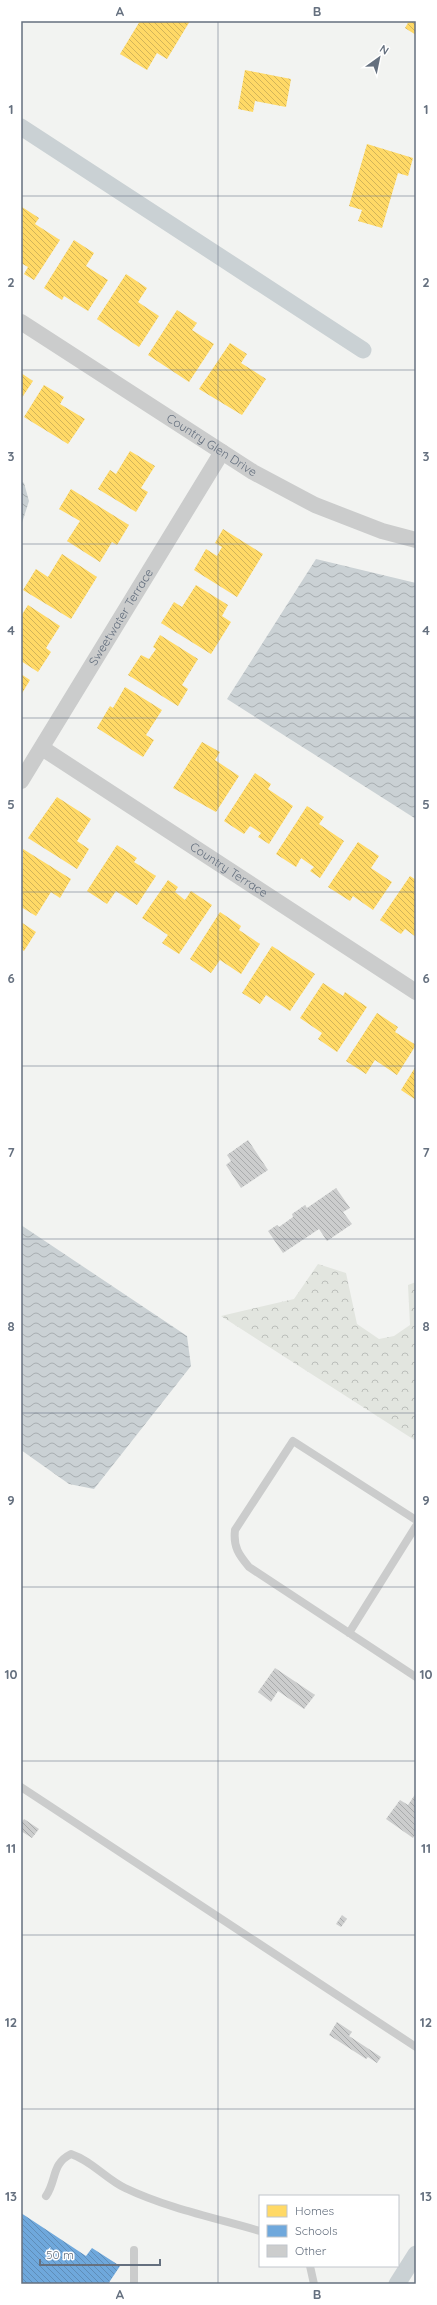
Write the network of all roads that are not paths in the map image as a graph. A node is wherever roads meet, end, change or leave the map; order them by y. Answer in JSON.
{"nodes":[{"id":1,"x":21,"y":322,"type":"edge"},
{"id":2,"x":222,"y":452,"type":"junction"},
{"id":3,"x":416,"y":540,"type":"edge"},
{"id":4,"x":42,"y":748,"type":"junction"},
{"id":5,"x":21,"y":782,"type":"edge"},
{"id":6,"x":416,"y":992,"type":"edge"},
{"id":7,"x":416,"y":1520,"type":"edge"},
{"id":8,"x":416,"y":1526,"type":"edge"},
{"id":9,"x":349,"y":1633,"type":"junction"},
{"id":10,"x":416,"y":1677,"type":"edge"},
{"id":11,"x":21,"y":1787,"type":"edge"},
{"id":12,"x":416,"y":2047,"type":"edge"},
{"id":13,"x":46,"y":2196,"type":"dead end"},
{"id":14,"x":259,"y":2231,"type":"edge"},
{"id":15,"x":134,"y":2250,"type":"dead end"},
{"id":16,"x":310,"y":2267,"type":"edge"},
{"id":17,"x":134,"y":2284,"type":"edge"},
{"id":18,"x":314,"y":2284,"type":"edge"}],
"edges":[{"from":1,"to":2,"type":"street","name":"Country Glen Drive"},
{"from":2,"to":3,"type":"street","name":"Country Glen Drive"},
{"from":2,"to":4,"type":"street","name":"Sweetwater Terrace"},
{"from":4,"to":5,"type":"street","name":"Sweetwater Terrace"},
{"from":4,"to":6,"type":"street","name":"Country Terrace"},
{"from":7,"to":9,"type":"lane"},
{"from":8,"to":9,"type":"lane"},
{"from":9,"to":10,"type":"lane"},
{"from":11,"to":12,"type":"lane"},
{"from":13,"to":14,"type":"lane"},
{"from":15,"to":17,"type":"lane"},
{"from":16,"to":18,"type":"lane"}]}
